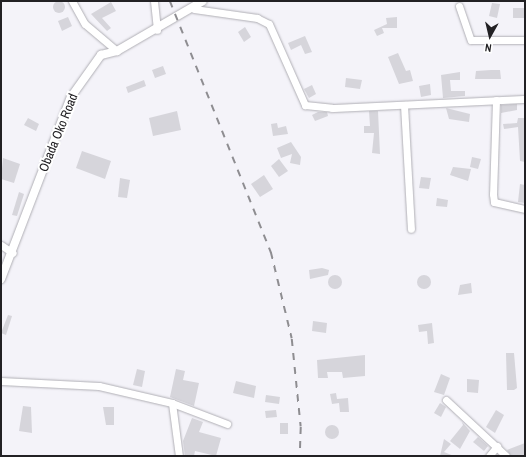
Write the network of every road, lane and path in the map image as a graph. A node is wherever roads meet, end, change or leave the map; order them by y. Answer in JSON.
{"nodes":[{"id":1,"x":72,"y":1,"type":"edge"},
{"id":2,"x":154,"y":1,"type":"edge"},
{"id":3,"x":203,"y":1,"type":"edge"},
{"id":4,"x":459,"y":6,"type":"dead end"},
{"id":5,"x":194,"y":9,"type":"junction"},
{"id":6,"x":157,"y":30,"type":"junction"},
{"id":7,"x":525,"y":40,"type":"edge"},
{"id":8,"x":117,"y":51,"type":"junction"},
{"id":9,"x":496,"y":100,"type":"junction"},
{"id":10,"x":525,"y":100,"type":"edge"},
{"id":11,"x":404,"y":105,"type":"junction"},
{"id":12,"x":525,"y":209,"type":"edge"},
{"id":13,"x":411,"y":229,"type":"dead end"},
{"id":14,"x":1,"y":245,"type":"edge"},
{"id":15,"x":13,"y":253,"type":"junction"},
{"id":16,"x":1,"y":279,"type":"edge"},
{"id":17,"x":1,"y":381,"type":"edge"},
{"id":18,"x":446,"y":400,"type":"dead end"},
{"id":19,"x":172,"y":403,"type":"junction"},
{"id":20,"x":227,"y":424,"type":"dead end"},
{"id":21,"x":497,"y":446,"type":"junction"},
{"id":22,"x":179,"y":456,"type":"edge"},
{"id":23,"x":489,"y":456,"type":"edge"},
{"id":24,"x":506,"y":456,"type":"edge"}],
"edges":[{"from":1,"to":8,"type":"street"},
{"from":2,"to":6,"type":"street"},
{"from":3,"to":5,"type":"main road","name":"Obada Oko Road"},
{"from":4,"to":7,"type":"street"},
{"from":5,"to":6,"type":"main road","name":"Obada Oko Road"},
{"from":5,"to":11,"type":"street"},
{"from":6,"to":8,"type":"main road","name":"Obada Oko Road"},
{"from":8,"to":15,"type":"main road","name":"Obada Oko Road"},
{"from":9,"to":10,"type":"street"},
{"from":9,"to":11,"type":"street"},
{"from":9,"to":12,"type":"street"},
{"from":11,"to":13,"type":"street"},
{"from":14,"to":15,"type":"street"},
{"from":15,"to":16,"type":"main road","name":"Obada Oko Road"},
{"from":17,"to":19,"type":"street"},
{"from":18,"to":21,"type":"street"},
{"from":19,"to":20,"type":"street"},
{"from":19,"to":22,"type":"street"},
{"from":21,"to":23,"type":"street"},
{"from":21,"to":24,"type":"street"}]}
